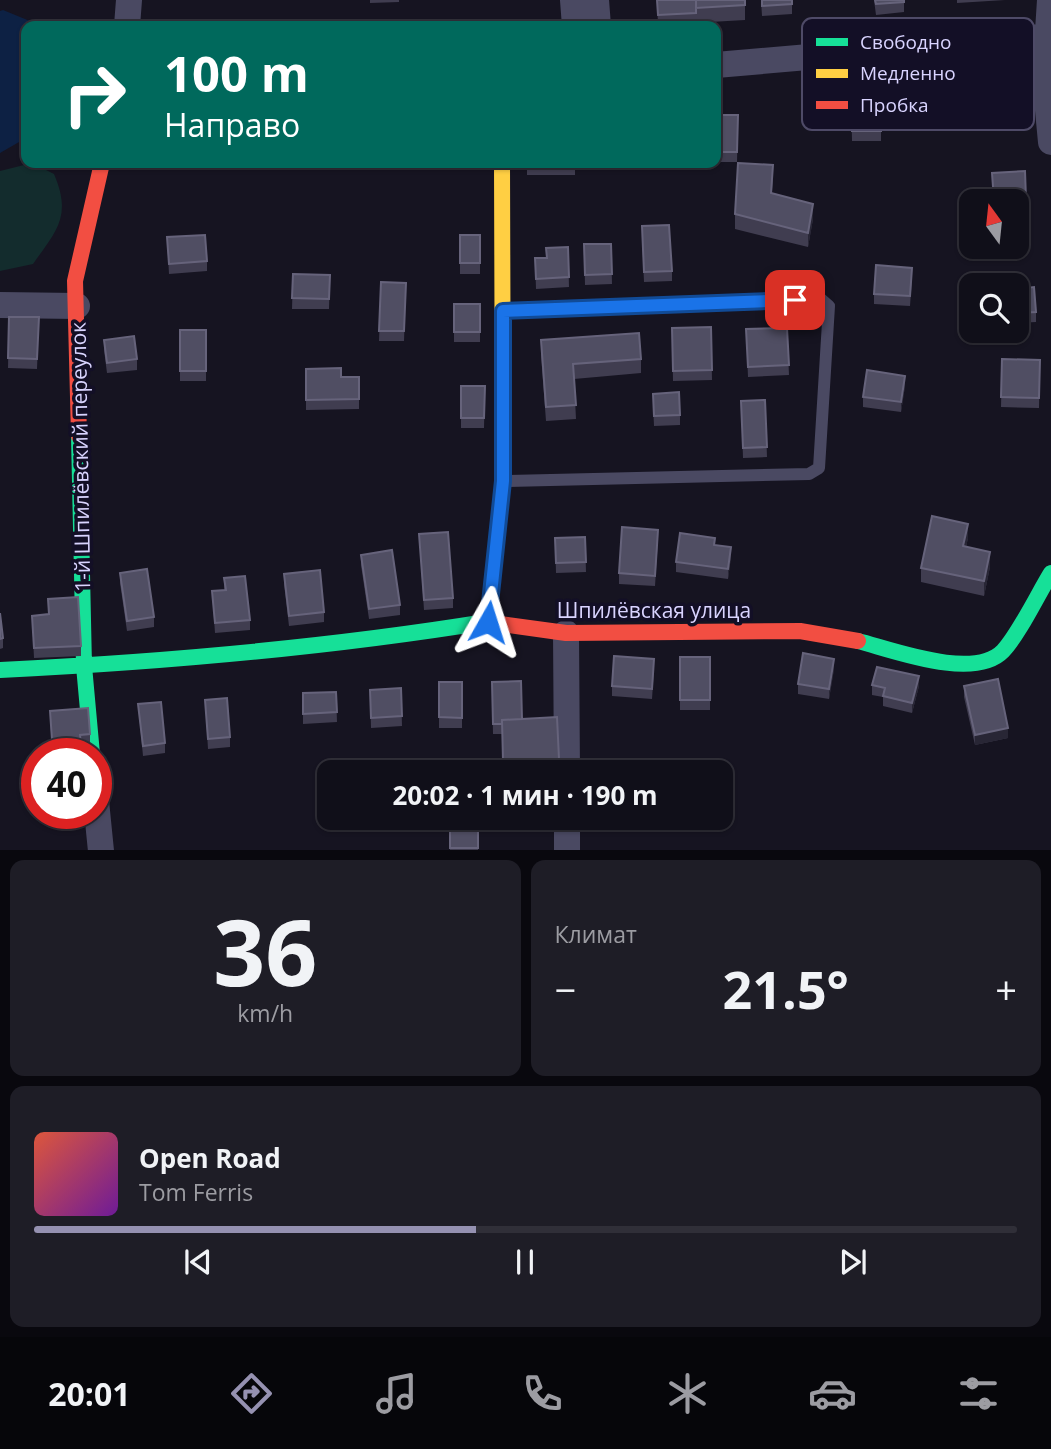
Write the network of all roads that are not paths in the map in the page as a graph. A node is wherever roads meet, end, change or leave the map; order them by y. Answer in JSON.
{"nodes":[{"id":1,"x":129,"y":0,"type":"edge"},
{"id":2,"x":573,"y":0,"type":"edge"},
{"id":3,"x":596,"y":0,"type":"edge"},
{"id":4,"x":1050,"y":0,"type":"edge"},
{"id":5,"x":127,"y":21,"type":"edge"},
{"id":6,"x":575,"y":21,"type":"edge"},
{"id":7,"x":598,"y":21,"type":"edge"},
{"id":8,"x":1049,"y":36,"type":"edge"},
{"id":9,"x":802,"y":58,"type":"edge"},
{"id":10,"x":721,"y":65,"type":"edge"},
{"id":11,"x":1051,"y":142,"type":"edge"},
{"id":12,"x":101,"y":168,"type":"edge"},
{"id":13,"x":502,"y":168,"type":"edge"},
{"id":14,"x":0,"y":305,"type":"edge"},
{"id":15,"x":77,"y":306,"type":"junction"},
{"id":16,"x":503,"y":311,"type":"junction"},
{"id":17,"x":503,"y":481,"type":"junction"},
{"id":18,"x":1051,"y":573,"type":"edge"},
{"id":19,"x":488,"y":622,"type":"junction"},
{"id":20,"x":566,"y":633,"type":"junction"},
{"id":21,"x":84,"y":666,"type":"junction"},
{"id":22,"x":0,"y":670,"type":"edge"},
{"id":23,"x":91,"y":738,"type":"edge"},
{"id":24,"x":567,"y":760,"type":"edge"},
{"id":25,"x":99,"y":829,"type":"edge"},
{"id":26,"x":567,"y":830,"type":"edge"},
{"id":27,"x":101,"y":850,"type":"edge"},
{"id":28,"x":567,"y":850,"type":"edge"}],
"edges":[{"from":1,"to":5,"type":"street"},
{"from":2,"to":6,"type":"street"},
{"from":3,"to":7,"type":"street"},
{"from":4,"to":8,"type":"street"},
{"from":8,"to":11,"type":"street"},
{"from":9,"to":10,"type":"street"},
{"from":12,"to":15,"type":"street","name":"1-й Шпилёвский переулок"},
{"from":13,"to":16,"type":"street"},
{"from":14,"to":15,"type":"street"},
{"from":15,"to":21,"type":"street","name":"1-й Шпилёвский переулок"},
{"from":16,"to":17,"type":"street"},
{"from":16,"to":17,"type":"lane"},
{"from":17,"to":19,"type":"street"},
{"from":18,"to":20,"type":"street","name":"Шпилёвская улица"},
{"from":19,"to":20,"type":"street","name":"Шпилёвская улица"},
{"from":19,"to":21,"type":"street","name":"Шпилёвская улица"},
{"from":20,"to":24,"type":"street"},
{"from":21,"to":22,"type":"street","name":"Шпилёвская улица"},
{"from":21,"to":23,"type":"street","name":"1-й Шпилёвский переулок"},
{"from":25,"to":27,"type":"street"},
{"from":26,"to":28,"type":"street"}]}
